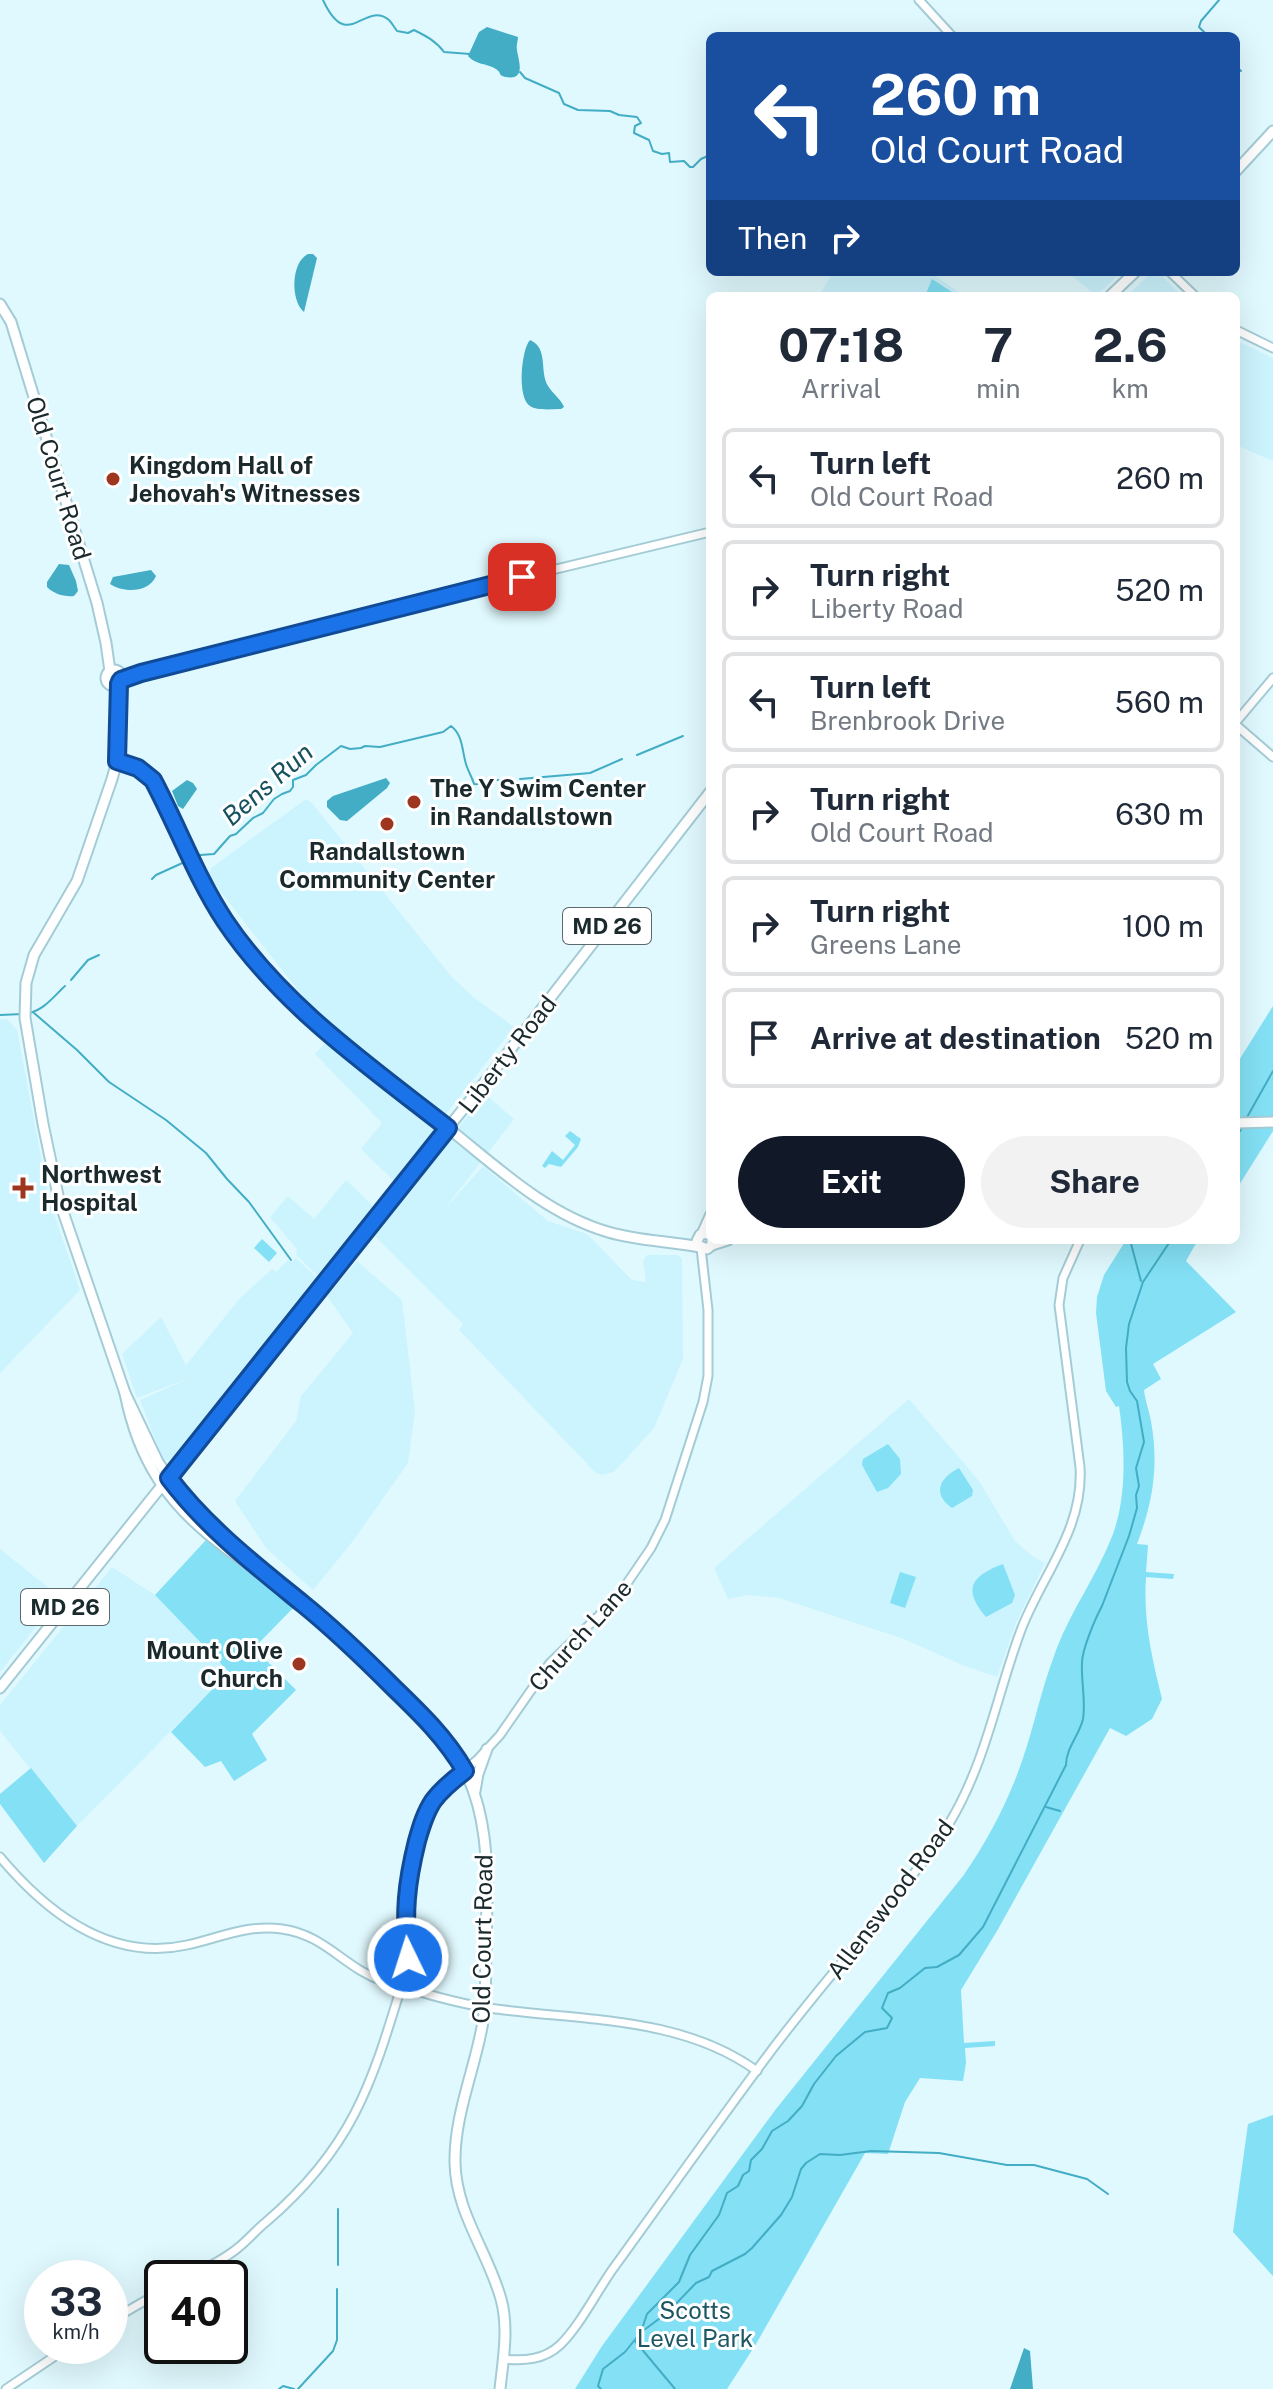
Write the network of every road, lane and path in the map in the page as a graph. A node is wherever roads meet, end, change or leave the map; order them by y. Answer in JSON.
{"nodes":[{"id":1,"x":919,"y":0,"type":"edge"},
{"id":2,"x":948,"y":32,"type":"edge"},
{"id":3,"x":1273,"y":131,"type":"edge"},
{"id":4,"x":1240,"y":167,"type":"edge"},
{"id":5,"x":1131,"y":276,"type":"edge"},
{"id":6,"x":1174,"y":276,"type":"edge"},
{"id":7,"x":1114,"y":292,"type":"edge"},
{"id":8,"x":1191,"y":292,"type":"edge"},
{"id":9,"x":0,"y":304,"type":"edge"},
{"id":10,"x":1240,"y":332,"type":"edge"},
{"id":11,"x":1273,"y":348,"type":"edge"},
{"id":12,"x":706,"y":533,"type":"edge"},
{"id":13,"x":117,"y":678,"type":"junction"},
{"id":14,"x":1273,"y":678,"type":"edge"},
{"id":15,"x":1240,"y":719,"type":"edge"},
{"id":16,"x":1240,"y":728,"type":"edge"},
{"id":17,"x":1273,"y":757,"type":"edge"},
{"id":18,"x":117,"y":761,"type":"junction"},
{"id":19,"x":706,"y":797,"type":"edge"},
{"id":20,"x":1273,"y":1122,"type":"edge"},
{"id":21,"x":1240,"y":1123,"type":"edge"},
{"id":22,"x":448,"y":1128,"type":"junction"},
{"id":23,"x":706,"y":1241,"type":"edge"},
{"id":24,"x":1078,"y":1244,"type":"edge"},
{"id":25,"x":165,"y":1482,"type":"junction"},
{"id":26,"x":0,"y":1688,"type":"edge"},
{"id":27,"x":487,"y":1749,"type":"junction"},
{"id":28,"x":465,"y":1771,"type":"junction"},
{"id":29,"x":475,"y":1794,"type":"junction"},
{"id":30,"x":0,"y":1857,"type":"edge"},
{"id":31,"x":401,"y":1986,"type":"junction"},
{"id":32,"x":485,"y":2007,"type":"junction"},
{"id":33,"x":757,"y":2071,"type":"junction"},
{"id":34,"x":220,"y":2260,"type":"edge"},
{"id":35,"x":503,"y":2359,"type":"junction"},
{"id":36,"x":43,"y":2364,"type":"edge"},
{"id":37,"x":6,"y":2389,"type":"edge"},
{"id":38,"x":500,"y":2389,"type":"edge"}],
"edges":[{"from":1,"to":2,"type":"street"},
{"from":3,"to":4,"type":"main road"},
{"from":5,"to":7,"type":"main road"},
{"from":6,"to":8,"type":"street"},
{"from":9,"to":13,"type":"main road","name":"Old Court Road"},
{"from":10,"to":11,"type":"street"},
{"from":12,"to":13,"type":"street"},
{"from":13,"to":18,"type":"main road","name":"Old Court Road"},
{"from":14,"to":15,"type":"street"},
{"from":16,"to":17,"type":"street"},
{"from":18,"to":22,"type":"street"},
{"from":18,"to":25,"type":"main road","name":"Old Court Road"},
{"from":19,"to":22,"type":"main road","name":"Liberty Road","number":"MD 26"},
{"from":20,"to":21,"type":"main road"},
{"from":22,"to":23,"type":"main road"},
{"from":22,"to":25,"type":"main road","name":"Liberty Road","number":"MD 26"},
{"from":23,"to":27,"type":"street","name":"Church Lane"},
{"from":24,"to":33,"type":"street","name":"Allenswood Road"},
{"from":25,"to":26,"type":"main road","name":"Liberty Road","number":"MD 26"},
{"from":25,"to":28,"type":"main road","name":"Old Court Road"},
{"from":27,"to":28,"type":"street","name":"Church Lane"},
{"from":27,"to":29,"type":"main road"},
{"from":28,"to":29,"type":"main road","name":"Old Court Road"},
{"from":28,"to":31,"type":"street","name":"Church Lane"},
{"from":29,"to":32,"type":"main road","name":"Old Court Road"},
{"from":30,"to":31,"type":"street"},
{"from":31,"to":32,"type":"street"},
{"from":31,"to":34,"type":"street","name":"Church Lane"},
{"from":32,"to":33,"type":"street"},
{"from":32,"to":35,"type":"main road","name":"Old Court Road"},
{"from":33,"to":35,"type":"street","name":"Allenswood Road"},
{"from":35,"to":38,"type":"main road","name":"Old Court Road"},
{"from":36,"to":37,"type":"street"}]}
